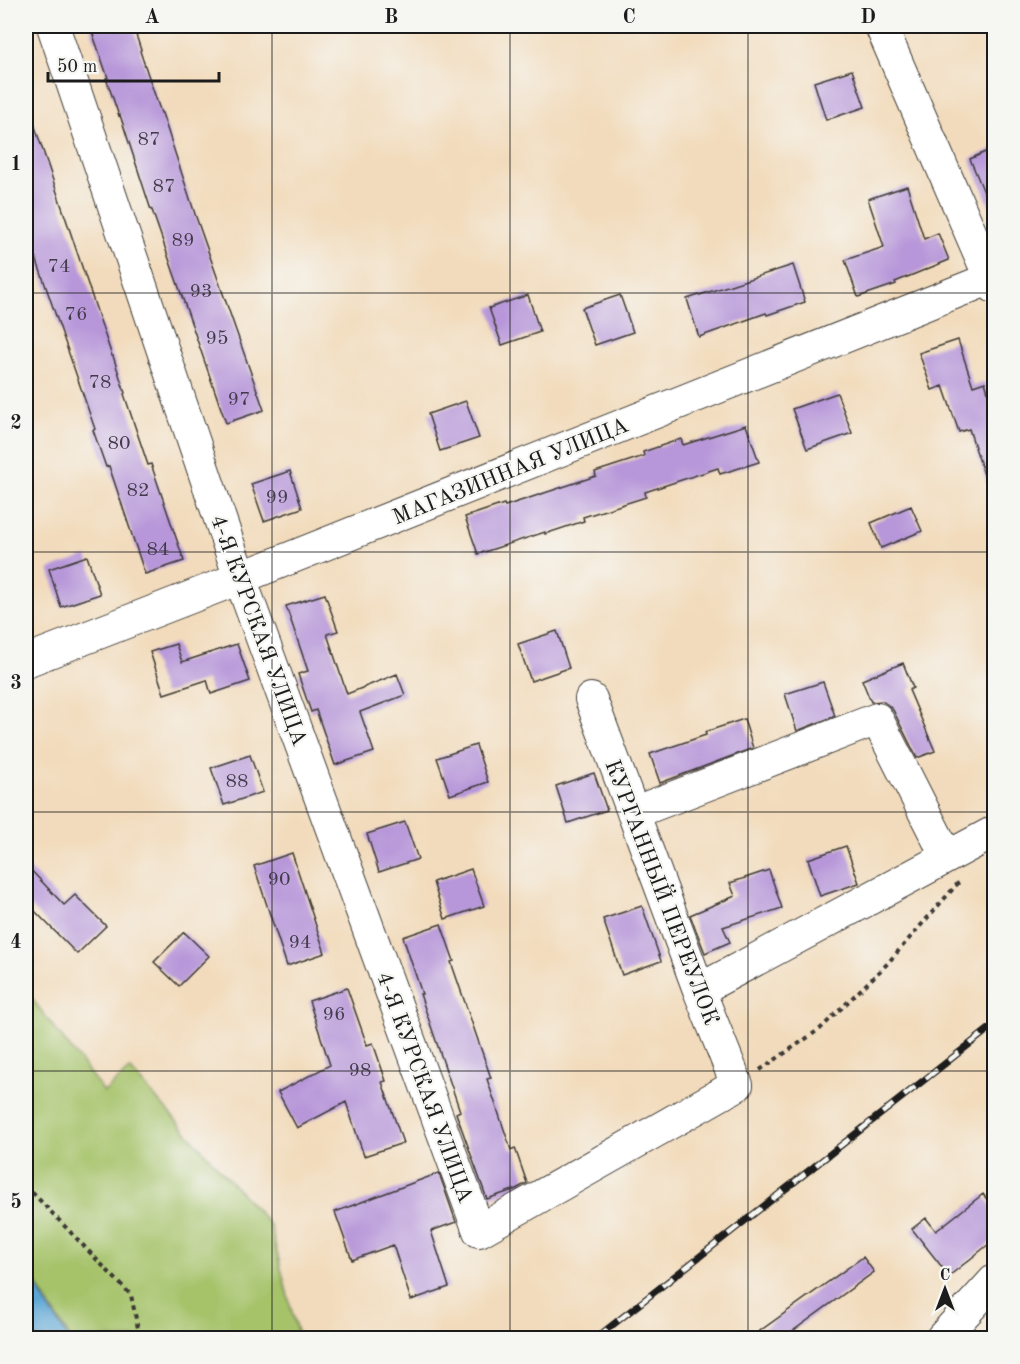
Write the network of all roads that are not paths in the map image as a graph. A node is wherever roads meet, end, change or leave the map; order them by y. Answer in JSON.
{"nodes":[{"id":1,"x":53,"y":26,"type":"edge"},
{"id":2,"x":881,"y":26,"type":"edge"},
{"id":3,"x":993,"y":281,"type":"edge"},
{"id":4,"x":240,"y":578,"type":"junction"},
{"id":5,"x":26,"y":661,"type":"edge"},
{"id":6,"x":591,"y":699,"type":"dead end"},
{"id":7,"x":633,"y":813,"type":"junction"},
{"id":8,"x":994,"y":832,"type":"edge"},
{"id":9,"x":955,"y":867,"type":"junction"},
{"id":10,"x":699,"y":990,"type":"junction"},
{"id":11,"x":737,"y":1085,"type":"joint"},
{"id":12,"x":994,"y":1281,"type":"edge"},
{"id":13,"x":942,"y":1338,"type":"edge"}],
"edges":[{"from":1,"to":4,"type":"street","name":"4-Я КУРСКАЯ УЛИЦА"},
{"from":2,"to":3,"type":"street"},
{"from":3,"to":4,"type":"street","name":"МАГАЗИННАЯ УЛИЦА"},
{"from":4,"to":5,"type":"street","name":"МАГАЗИННАЯ УЛИЦА"},
{"from":4,"to":11,"type":"street","name":"4-Я КУРСКАЯ УЛИЦА"},
{"from":6,"to":7,"type":"street","name":"КУРГАННЫЙ ПЕРЕУЛОК"},
{"from":7,"to":9,"type":"street"},
{"from":7,"to":10,"type":"street","name":"КУРГАННЫЙ ПЕРЕУЛОК"},
{"from":8,"to":9,"type":"street"},
{"from":9,"to":10,"type":"street"},
{"from":10,"to":11,"type":"street","name":"КУРГАННЫЙ ПЕРЕУЛОК"},
{"from":12,"to":13,"type":"street"}]}
